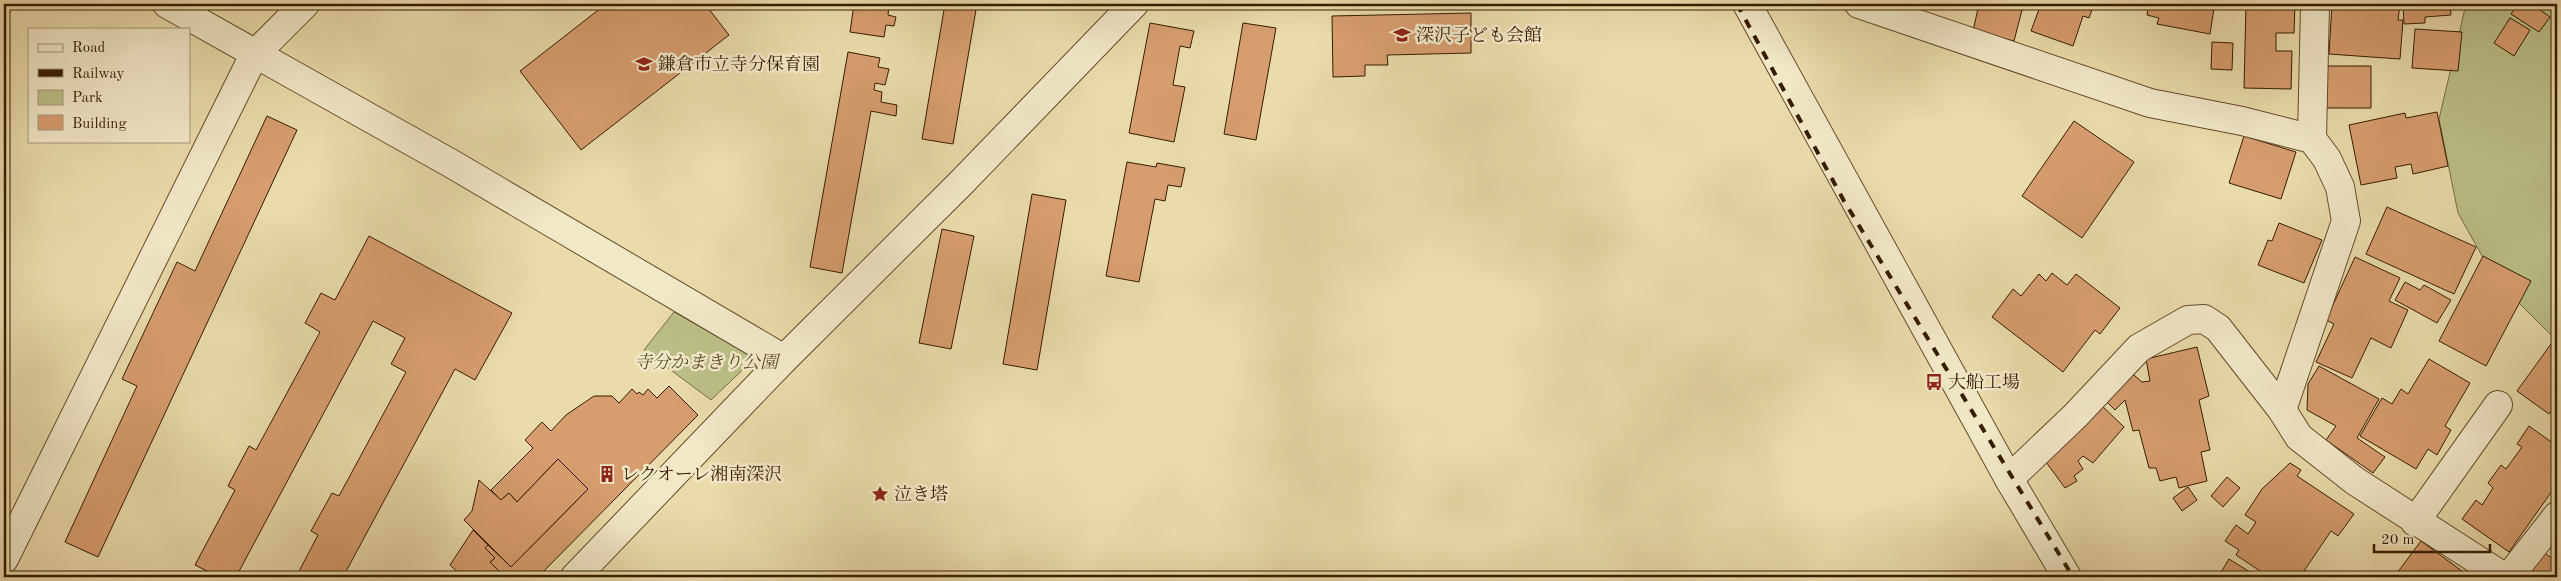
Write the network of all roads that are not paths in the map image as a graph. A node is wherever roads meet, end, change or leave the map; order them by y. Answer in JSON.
{"nodes":[{"id":1,"x":167,"y":4,"type":"edge"},
{"id":2,"x":305,"y":4,"type":"edge"},
{"id":3,"x":1134,"y":4,"type":"edge"},
{"id":4,"x":1747,"y":4,"type":"edge"},
{"id":5,"x":1859,"y":4,"type":"edge"},
{"id":6,"x":2315,"y":4,"type":"edge"},
{"id":7,"x":254,"y":55,"type":"junction"},
{"id":8,"x":2312,"y":139,"type":"junction"},
{"id":9,"x":784,"y":359,"type":"junction"},
{"id":10,"x":2498,"y":405,"type":"dead end"},
{"id":11,"x":2282,"y":410,"type":"junction"},
{"id":12,"x":2009,"y":479,"type":"junction"},
{"id":13,"x":2557,"y":516,"type":"edge"},
{"id":14,"x":2415,"y":522,"type":"junction"},
{"id":15,"x":4,"y":559,"type":"edge"},
{"id":16,"x":575,"y":577,"type":"edge"},
{"id":17,"x":2067,"y":577,"type":"edge"},
{"id":18,"x":2504,"y":577,"type":"edge"},
{"id":19,"x":2509,"y":577,"type":"edge"}],
"edges":[{"from":1,"to":7,"type":"street"},
{"from":2,"to":7,"type":"street"},
{"from":3,"to":9,"type":"street"},
{"from":4,"to":12,"type":"street"},
{"from":5,"to":8,"type":"street"},
{"from":6,"to":8,"type":"street"},
{"from":7,"to":9,"type":"street"},
{"from":7,"to":15,"type":"street"},
{"from":8,"to":11,"type":"street"},
{"from":9,"to":16,"type":"street"},
{"from":10,"to":14,"type":"street"},
{"from":11,"to":12,"type":"street"},
{"from":11,"to":14,"type":"street"},
{"from":12,"to":17,"type":"street"},
{"from":13,"to":19,"type":"street"},
{"from":14,"to":18,"type":"street"}]}
